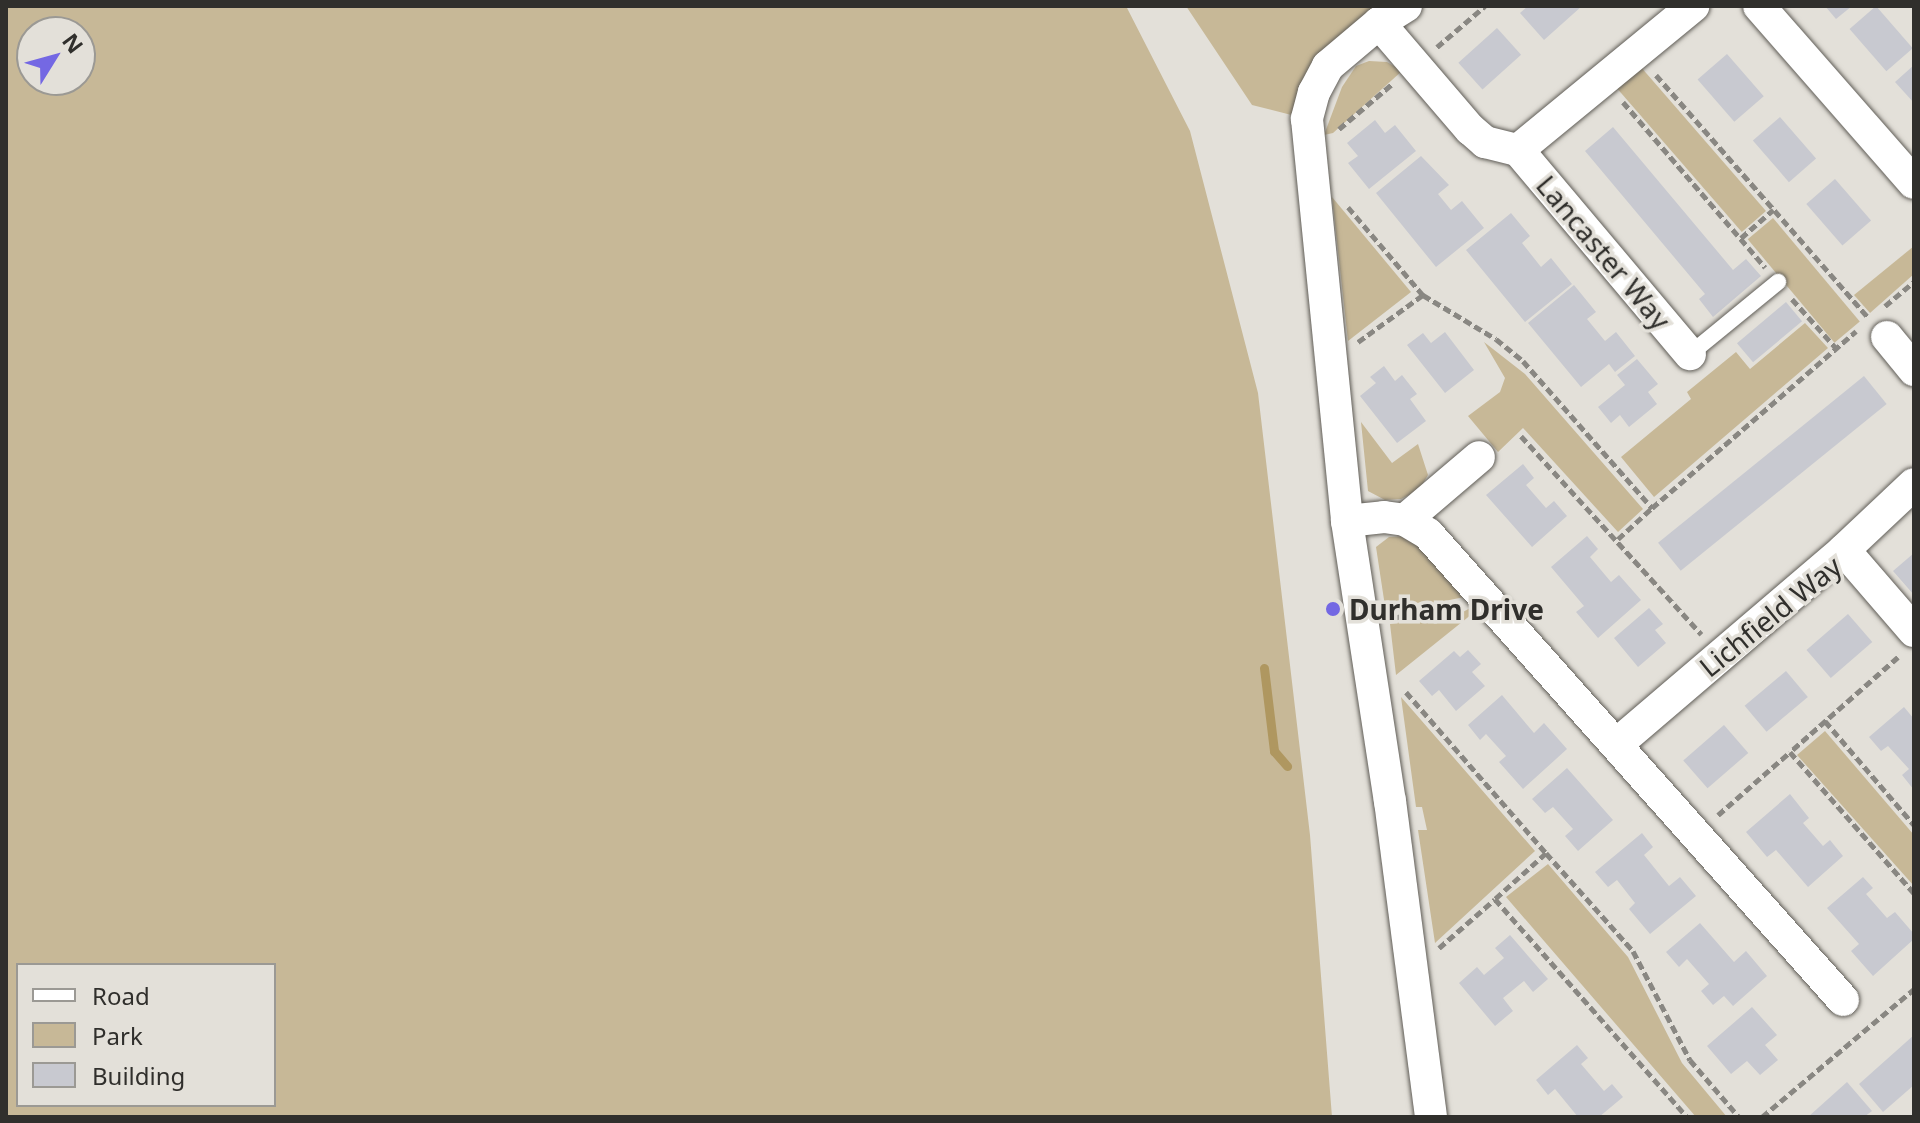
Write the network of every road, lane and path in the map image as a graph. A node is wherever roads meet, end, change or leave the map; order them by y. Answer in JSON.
{"nodes":[{"id":1,"x":1406,"y":6,"type":"edge"},
{"id":2,"x":1693,"y":6,"type":"edge"},
{"id":3,"x":1759,"y":6,"type":"edge"},
{"id":4,"x":1379,"y":23,"type":"junction"},
{"id":5,"x":1637,"y":53,"type":"junction"},
{"id":6,"x":1604,"y":80,"type":"junction"},
{"id":7,"x":1518,"y":150,"type":"junction"},
{"id":8,"x":1914,"y":183,"type":"edge"},
{"id":9,"x":1346,"y":205,"type":"dead end"},
{"id":10,"x":1773,"y":210,"type":"junction"},
{"id":11,"x":1741,"y":238,"type":"junction"},
{"id":12,"x":1778,"y":282,"type":"junction"},
{"id":13,"x":1914,"y":282,"type":"edge"},
{"id":14,"x":1423,"y":295,"type":"junction"},
{"id":15,"x":1879,"y":328,"type":"junction"},
{"id":16,"x":1353,"y":346,"type":"dead end"},
{"id":17,"x":1836,"y":348,"type":"junction"},
{"id":18,"x":1690,"y":354,"type":"joint"},
{"id":19,"x":1914,"y":370,"type":"edge"},
{"id":20,"x":1521,"y":436,"type":"dead end"},
{"id":21,"x":1479,"y":457,"type":"dead end"},
{"id":22,"x":1914,"y":484,"type":"edge"},
{"id":23,"x":1652,"y":508,"type":"junction"},
{"id":24,"x":1405,"y":520,"type":"junction"},
{"id":25,"x":1347,"y":521,"type":"junction"},
{"id":26,"x":1618,"y":539,"type":"junction"},
{"id":27,"x":1844,"y":550,"type":"junction"},
{"id":28,"x":1485,"y":598,"type":"junction"},
{"id":29,"x":1382,"y":619,"type":"dead end"},
{"id":30,"x":1908,"y":642,"type":"edge"},
{"id":31,"x":1720,"y":655,"type":"junction"},
{"id":32,"x":1396,"y":680,"type":"dead end"},
{"id":33,"x":1825,"y":721,"type":"junction"},
{"id":34,"x":1617,"y":744,"type":"junction"},
{"id":35,"x":1790,"y":752,"type":"junction"},
{"id":36,"x":1914,"y":825,"type":"edge"},
{"id":37,"x":1696,"y":835,"type":"junction"},
{"id":38,"x":1546,"y":853,"type":"junction"},
{"id":39,"x":1914,"y":893,"type":"edge"},
{"id":40,"x":1495,"y":899,"type":"junction"},
{"id":41,"x":1429,"y":956,"type":"dead end"},
{"id":42,"x":1914,"y":989,"type":"edge"},
{"id":43,"x":1843,"y":1000,"type":"dead end"},
{"id":44,"x":1431,"y":1117,"type":"edge"},
{"id":45,"x":1687,"y":1117,"type":"edge"},
{"id":46,"x":1739,"y":1117,"type":"edge"},
{"id":47,"x":1762,"y":1117,"type":"edge"}],
"edges":[{"from":1,"to":4,"type":"street"},
{"from":2,"to":5,"type":"street","name":"Lancaster Way"},
{"from":3,"to":8,"type":"street"},
{"from":4,"to":7,"type":"street","name":"Lancaster Way"},
{"from":4,"to":25,"type":"street"},
{"from":5,"to":6,"type":"street","name":"Lancaster Way"},
{"from":5,"to":10,"type":"path"},
{"from":6,"to":7,"type":"street","name":"Lancaster Way"},
{"from":6,"to":11,"type":"path"},
{"from":7,"to":18,"type":"street","name":"Lancaster Way"},
{"from":9,"to":14,"type":"path"},
{"from":10,"to":11,"type":"path"},
{"from":10,"to":15,"type":"path"},
{"from":11,"to":12,"type":"path"},
{"from":12,"to":17,"type":"path"},
{"from":12,"to":18,"type":"lane"},
{"from":13,"to":15,"type":"path"},
{"from":14,"to":16,"type":"path"},
{"from":14,"to":23,"type":"path"},
{"from":15,"to":17,"type":"path"},
{"from":15,"to":19,"type":"street"},
{"from":17,"to":23,"type":"path"},
{"from":20,"to":26,"type":"path"},
{"from":21,"to":24,"type":"street"},
{"from":22,"to":27,"type":"street"},
{"from":23,"to":26,"type":"path"},
{"from":24,"to":25,"type":"street"},
{"from":24,"to":28,"type":"street"},
{"from":25,"to":44,"type":"street"},
{"from":26,"to":31,"type":"path"},
{"from":27,"to":30,"type":"street","name":"Lichfield Way"},
{"from":27,"to":31,"type":"street","name":"Lichfield Way"},
{"from":28,"to":29,"type":"path"},
{"from":28,"to":34,"type":"street"},
{"from":30,"to":33,"type":"path"},
{"from":31,"to":34,"type":"street","name":"Lichfield Way"},
{"from":32,"to":38,"type":"path"},
{"from":33,"to":35,"type":"path"},
{"from":33,"to":36,"type":"path"},
{"from":34,"to":37,"type":"street"},
{"from":35,"to":37,"type":"path"},
{"from":35,"to":39,"type":"path"},
{"from":37,"to":43,"type":"street"},
{"from":38,"to":40,"type":"path"},
{"from":38,"to":46,"type":"path"},
{"from":40,"to":41,"type":"path"},
{"from":40,"to":45,"type":"path"},
{"from":42,"to":47,"type":"path"}]}
